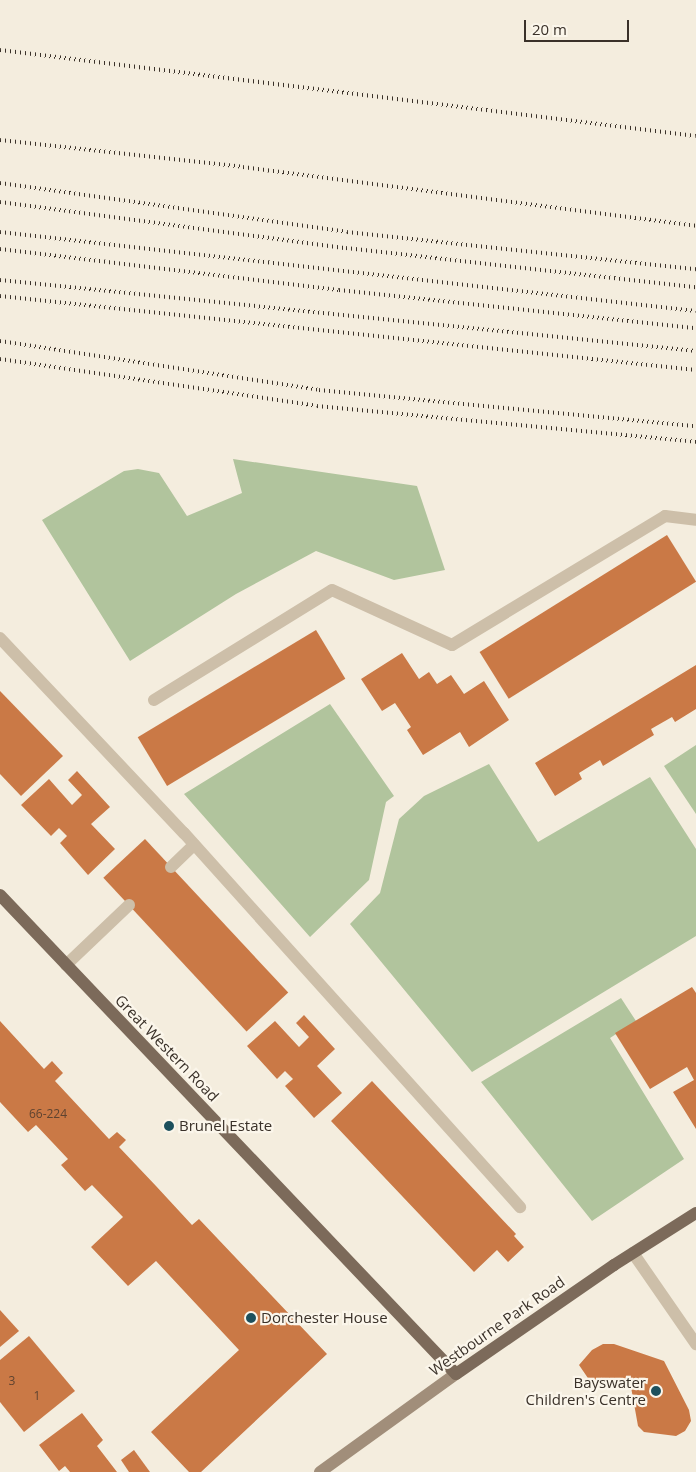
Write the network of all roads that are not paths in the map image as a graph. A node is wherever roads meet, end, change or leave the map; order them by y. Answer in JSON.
{"nodes":[{"id":1,"x":696,"y":520,"type":"edge"},
{"id":2,"x":0,"y":638,"type":"edge"},
{"id":3,"x":154,"y":700,"type":"dead end"},
{"id":4,"x":194,"y":845,"type":"junction"},
{"id":5,"x":171,"y":867,"type":"dead end"},
{"id":6,"x":0,"y":896,"type":"edge"},
{"id":7,"x":130,"y":905,"type":"dead end"},
{"id":8,"x":66,"y":964,"type":"junction"},
{"id":9,"x":520,"y":1207,"type":"dead end"},
{"id":10,"x":696,"y":1213,"type":"edge"},
{"id":11,"x":633,"y":1253,"type":"junction"},
{"id":12,"x":696,"y":1344,"type":"edge"},
{"id":13,"x":456,"y":1374,"type":"junction"},
{"id":14,"x":320,"y":1472,"type":"edge"}],
"edges":[{"from":1,"to":3,"type":"street"},
{"from":2,"to":4,"type":"street"},
{"from":4,"to":5,"type":"street"},
{"from":4,"to":9,"type":"street"},
{"from":6,"to":8,"type":"main road","name":"Great Western Road"},
{"from":7,"to":8,"type":"street"},
{"from":8,"to":13,"type":"main road","name":"Great Western Road"},
{"from":10,"to":11,"type":"main road","name":"Westbourne Park Road"},
{"from":11,"to":12,"type":"street"},
{"from":11,"to":13,"type":"main road","name":"Westbourne Park Road"},
{"from":13,"to":14,"type":"main road","name":"Westbourne Park Road"}]}
